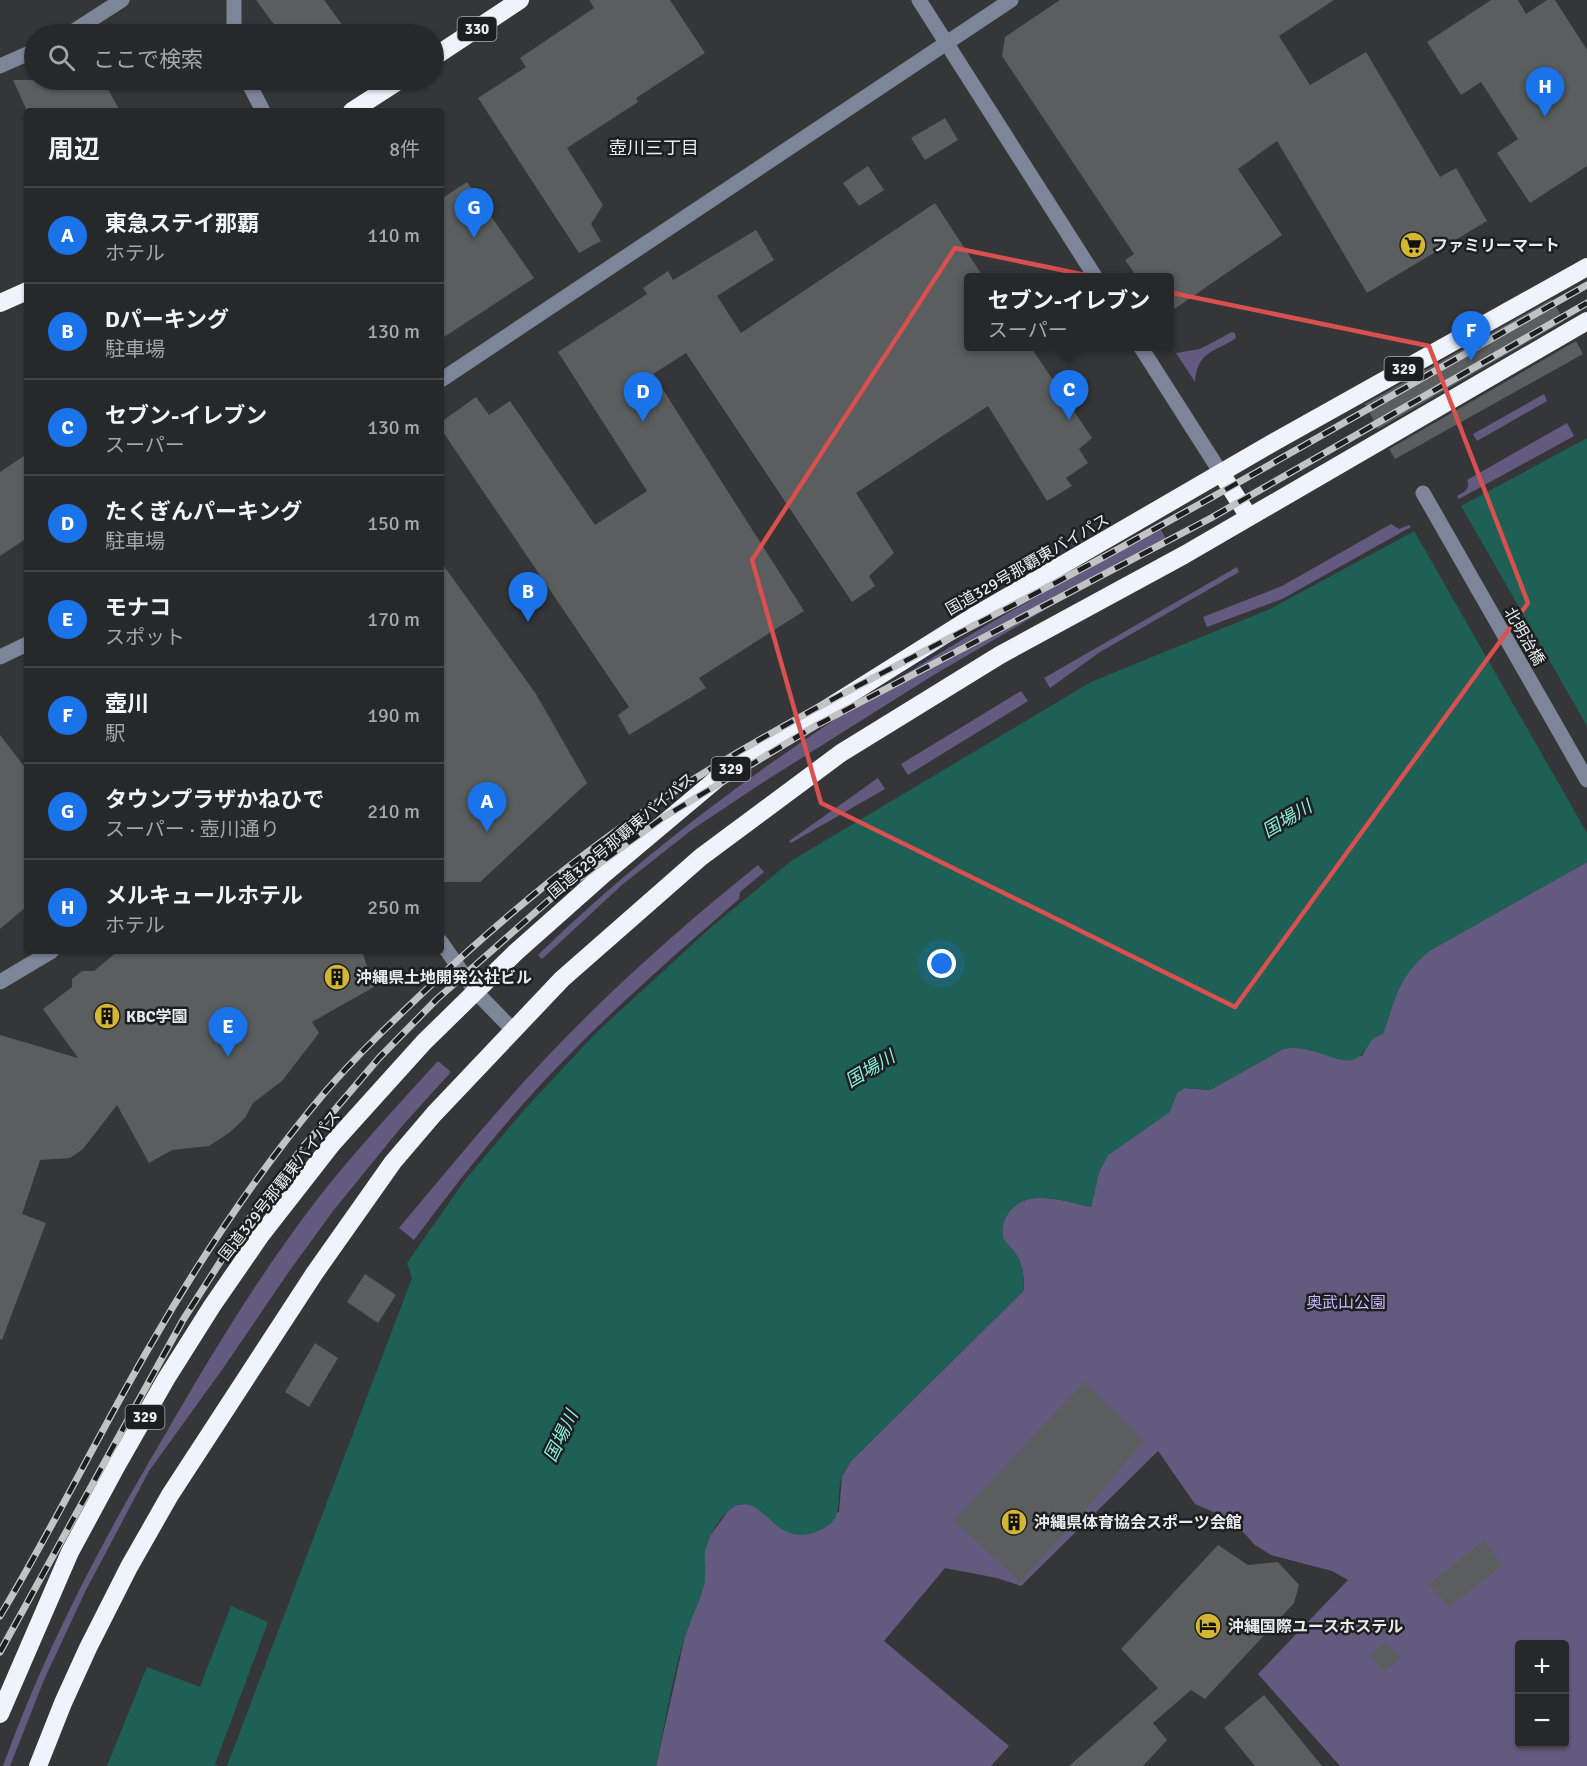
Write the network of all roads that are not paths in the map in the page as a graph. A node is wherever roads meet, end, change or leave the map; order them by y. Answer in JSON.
{"nodes":[{"id":1,"x":122,"y":0,"type":"edge"},
{"id":2,"x":234,"y":0,"type":"edge"},
{"id":3,"x":520,"y":0,"type":"edge"},
{"id":4,"x":918,"y":0,"type":"edge"},
{"id":5,"x":1011,"y":0,"type":"edge"},
{"id":6,"x":85,"y":24,"type":"edge"},
{"id":7,"x":234,"y":24,"type":"edge"},
{"id":8,"x":946,"y":43,"type":"junction"},
{"id":9,"x":444,"y":50,"type":"edge"},
{"id":10,"x":24,"y":55,"type":"edge"},
{"id":11,"x":0,"y":66,"type":"edge"},
{"id":12,"x":252,"y":90,"type":"edge"},
{"id":13,"x":385,"y":90,"type":"edge"},
{"id":14,"x":261,"y":108,"type":"edge"},
{"id":15,"x":357,"y":108,"type":"edge"},
{"id":16,"x":1587,"y":267,"type":"edge"},
{"id":17,"x":1093,"y":273,"type":"edge"},
{"id":18,"x":24,"y":296,"type":"edge"},
{"id":19,"x":0,"y":303,"type":"edge"},
{"id":20,"x":1587,"y":321,"type":"edge"},
{"id":21,"x":1143,"y":351,"type":"edge"},
{"id":22,"x":444,"y":378,"type":"edge"},
{"id":23,"x":1221,"y":473,"type":"junction"},
{"id":24,"x":1423,"y":493,"type":"dead end"},
{"id":25,"x":1249,"y":517,"type":"junction"},
{"id":26,"x":24,"y":645,"type":"edge"},
{"id":27,"x":0,"y":657,"type":"edge"},
{"id":28,"x":1587,"y":780,"type":"edge"},
{"id":29,"x":444,"y":946,"type":"edge"},
{"id":30,"x":47,"y":954,"type":"edge"},
{"id":31,"x":0,"y":982,"type":"edge"},
{"id":32,"x":475,"y":991,"type":"junction"},
{"id":33,"x":513,"y":1030,"type":"junction"},
{"id":34,"x":0,"y":1714,"type":"edge"},
{"id":35,"x":38,"y":1766,"type":"edge"}],
"edges":[{"from":1,"to":6,"type":"street"},
{"from":2,"to":7,"type":"street"},
{"from":3,"to":9,"type":"highway","number":"330"},
{"from":4,"to":8,"type":"street"},
{"from":5,"to":8,"type":"street"},
{"from":8,"to":17,"type":"street"},
{"from":8,"to":22,"type":"street"},
{"from":10,"to":11,"type":"street"},
{"from":12,"to":14,"type":"street"},
{"from":13,"to":15,"type":"highway"},
{"from":16,"to":23,"type":"highway","name":"国道329号那覇東バイパス","number":"329"},
{"from":18,"to":19,"type":"highway"},
{"from":20,"to":25,"type":"highway"},
{"from":21,"to":23,"type":"street"},
{"from":23,"to":25,"type":"highway"},
{"from":23,"to":32,"type":"highway","name":"国道329号那覇東バイパス","number":"329"},
{"from":24,"to":28,"type":"street","name":"北明治橋"},
{"from":25,"to":33,"type":"highway"},
{"from":26,"to":27,"type":"street"},
{"from":29,"to":32,"type":"street"},
{"from":30,"to":31,"type":"street"},
{"from":32,"to":33,"type":"street"},
{"from":32,"to":34,"type":"highway","name":"国道329号那覇東バイパス","number":"329"},
{"from":33,"to":35,"type":"highway"}]}
